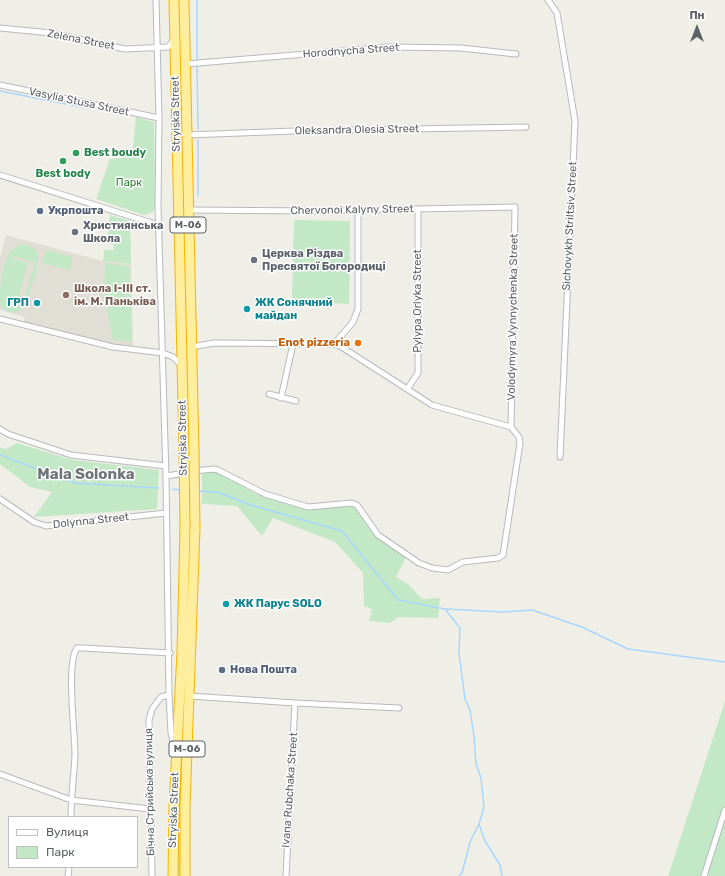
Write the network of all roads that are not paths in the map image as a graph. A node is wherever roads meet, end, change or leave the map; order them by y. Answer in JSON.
{"nodes":[{"id":1,"x":156,"y":0,"type":"edge"},
{"id":2,"x":174,"y":0,"type":"edge"},
{"id":3,"x":184,"y":0,"type":"edge"},
{"id":4,"x":548,"y":0,"type":"edge"},
{"id":5,"x":0,"y":28,"type":"edge"},
{"id":6,"x":175,"y":39,"type":"junction"},
{"id":7,"x":160,"y":47,"type":"junction"},
{"id":8,"x":516,"y":54,"type":"dead end"},
{"id":9,"x":176,"y":58,"type":"junction"},
{"id":10,"x":193,"y":64,"type":"junction"},
{"id":11,"x":0,"y":85,"type":"edge"},
{"id":12,"x":159,"y":118,"type":"junction"},
{"id":13,"x":526,"y":127,"type":"dead end"},
{"id":14,"x":187,"y":135,"type":"junction"},
{"id":15,"x":0,"y":175,"type":"edge"},
{"id":16,"x":515,"y":207,"type":"joint"},
{"id":17,"x":418,"y":209,"type":"junction"},
{"id":18,"x":188,"y":210,"type":"junction"},
{"id":19,"x":358,"y":210,"type":"junction"},
{"id":20,"x":158,"y":225,"type":"junction"},
{"id":21,"x":0,"y":319,"type":"edge"},
{"id":22,"x":293,"y":344,"type":"junction"},
{"id":23,"x":334,"y":344,"type":"junction"},
{"id":24,"x":181,"y":345,"type":"junction"},
{"id":25,"x":191,"y":347,"type":"junction"},
{"id":26,"x":162,"y":353,"type":"junction"},
{"id":27,"x":173,"y":357,"type":"junction"},
{"id":28,"x":182,"y":366,"type":"junction"},
{"id":29,"x":408,"y":388,"type":"junction"},
{"id":30,"x":269,"y":394,"type":"dead end"},
{"id":31,"x":282,"y":398,"type":"junction"},
{"id":32,"x":296,"y":402,"type":"dead end"},
{"id":33,"x":511,"y":427,"type":"junction"},
{"id":34,"x":0,"y":429,"type":"edge"},
{"id":35,"x":560,"y":457,"type":"dead end"},
{"id":36,"x":166,"y":466,"type":"junction"},
{"id":37,"x":166,"y":476,"type":"junction"},
{"id":38,"x":0,"y":499,"type":"edge"},
{"id":39,"x":166,"y":513,"type":"junction"},
{"id":40,"x":170,"y":653,"type":"junction"},
{"id":41,"x":169,"y":695,"type":"junction"},
{"id":42,"x":190,"y":696,"type":"junction"},
{"id":43,"x":295,"y":703,"type":"junction"},
{"id":44,"x":399,"y":708,"type":"dead end"},
{"id":45,"x":176,"y":753,"type":"junction"},
{"id":46,"x":0,"y":774,"type":"edge"},
{"id":47,"x":71,"y":800,"type":"junction"},
{"id":48,"x":150,"y":809,"type":"junction"},
{"id":49,"x":725,"y":810,"type":"edge"},
{"id":50,"x":71,"y":816,"type":"edge"},
{"id":51,"x":152,"y":876,"type":"edge"},
{"id":52,"x":173,"y":876,"type":"edge"},
{"id":53,"x":184,"y":876,"type":"edge"},
{"id":54,"x":286,"y":876,"type":"edge"},
{"id":55,"x":704,"y":876,"type":"edge"}],
"edges":[{"from":1,"to":7,"type":"street"},
{"from":2,"to":6,"type":"highway","name":"Stryiska Street","number":"М-06"},
{"from":3,"to":10,"type":"highway","name":"Stryiska Street","number":"М-06"},
{"from":4,"to":35,"type":"street","name":"Sichovykh Striltsiv Street"},
{"from":5,"to":7,"type":"street","name":"Zelena Street"},
{"from":6,"to":7,"type":"street"},
{"from":6,"to":9,"type":"highway","name":"Stryiska Street","number":"М-06"},
{"from":7,"to":9,"type":"street"},
{"from":7,"to":12,"type":"street"},
{"from":8,"to":10,"type":"street","name":"Horodnycha Street"},
{"from":9,"to":24,"type":"highway","name":"Stryiska Street","number":"М-06"},
{"from":10,"to":14,"type":"highway","name":"Stryiska Street","number":"М-06"},
{"from":11,"to":12,"type":"street","name":"Vasylia Stusa Street"},
{"from":12,"to":20,"type":"street"},
{"from":13,"to":14,"type":"street","name":"Oleksandra Olesia Street"},
{"from":14,"to":18,"type":"highway","name":"Stryiska Street","number":"М-06"},
{"from":15,"to":20,"type":"street"},
{"from":16,"to":17,"type":"street","name":"Chervonoi Kalyny Street"},
{"from":16,"to":33,"type":"street","name":"Volodymyra Vynnychenka Street"},
{"from":17,"to":19,"type":"street","name":"Chervonoi Kalyny Street"},
{"from":17,"to":29,"type":"street","name":"Pylypa Orlyka Street"},
{"from":18,"to":19,"type":"street","name":"Chervonoi Kalyny Street"},
{"from":18,"to":25,"type":"highway","name":"Stryiska Street","number":"М-06"},
{"from":19,"to":23,"type":"street"},
{"from":20,"to":26,"type":"street"},
{"from":21,"to":26,"type":"street"},
{"from":22,"to":23,"type":"street"},
{"from":22,"to":25,"type":"street"},
{"from":22,"to":31,"type":"street"},
{"from":23,"to":29,"type":"street"},
{"from":24,"to":27,"type":"street"},
{"from":24,"to":28,"type":"highway","name":"Stryiska Street","number":"М-06"},
{"from":25,"to":42,"type":"highway","name":"Stryiska Street","number":"М-06","bridge":true},
{"from":26,"to":27,"type":"street"},
{"from":26,"to":36,"type":"street"},
{"from":27,"to":28,"type":"street"},
{"from":28,"to":45,"type":"highway","name":"Stryiska Street","number":"М-06","bridge":true},
{"from":29,"to":33,"type":"street"},
{"from":30,"to":31,"type":"street"},
{"from":31,"to":32,"type":"street"},
{"from":33,"to":37,"type":"street"},
{"from":34,"to":36,"type":"street"},
{"from":36,"to":37,"type":"street"},
{"from":37,"to":39,"type":"street"},
{"from":38,"to":39,"type":"street","name":"Dolynna Street"},
{"from":39,"to":40,"type":"street"},
{"from":40,"to":41,"type":"street"},
{"from":40,"to":47,"type":"street"},
{"from":41,"to":45,"type":"street"},
{"from":41,"to":48,"type":"street","name":"Бічна Стрийська вулиця"},
{"from":42,"to":43,"type":"street"},
{"from":42,"to":53,"type":"highway","name":"Stryiska Street","number":"М-06"},
{"from":43,"to":44,"type":"street"},
{"from":43,"to":54,"type":"street","name":"Ivana Rubchaka Street"},
{"from":45,"to":52,"type":"highway","name":"Stryiska Street","number":"М-06"},
{"from":46,"to":47,"type":"street"},
{"from":47,"to":48,"type":"street"},
{"from":47,"to":50,"type":"street"},
{"from":48,"to":51,"type":"street","name":"Бічна Стрийська вулиця"},
{"from":49,"to":55,"type":"street"}]}
